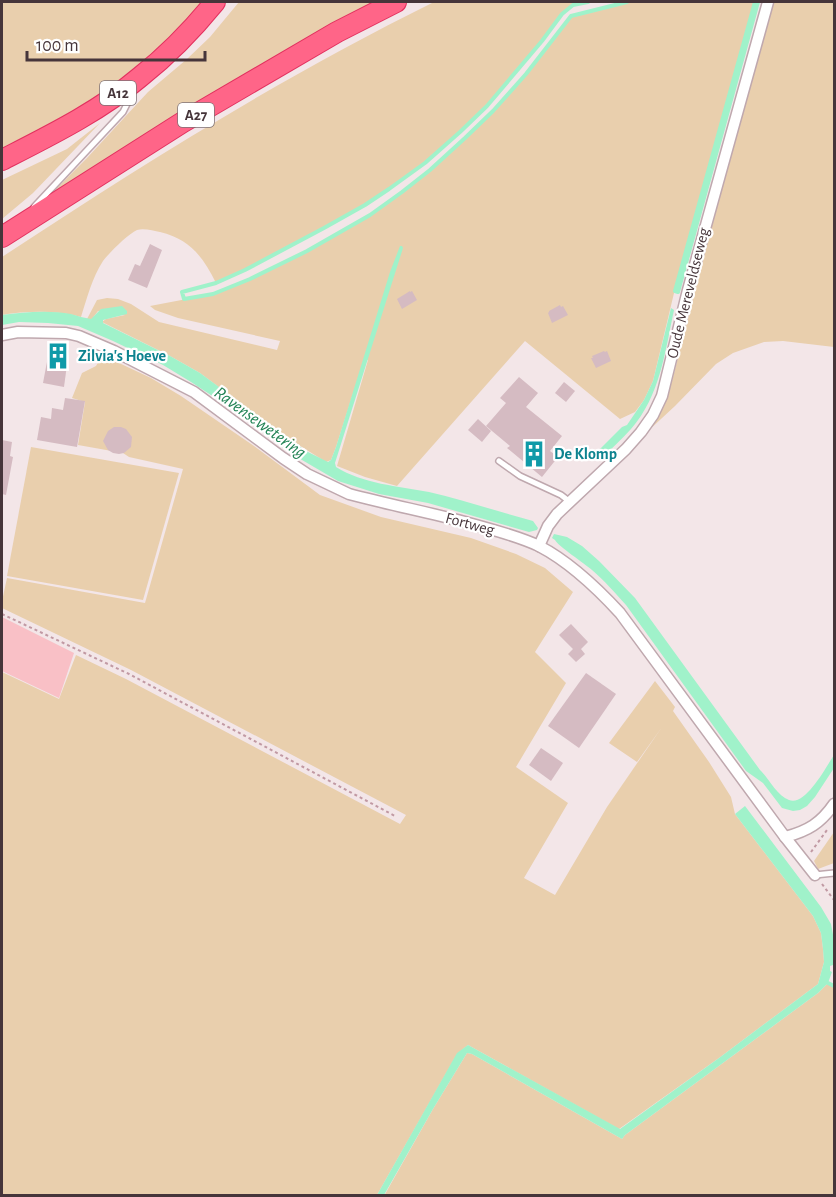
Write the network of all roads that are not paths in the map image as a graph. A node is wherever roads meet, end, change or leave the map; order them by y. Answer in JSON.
{"nodes":[{"id":1,"x":215,"y":2,"type":"edge"},
{"id":2,"x":396,"y":2,"type":"edge"},
{"id":3,"x":768,"y":2,"type":"edge"},
{"id":4,"x":139,"y":78,"type":"junction"},
{"id":5,"x":2,"y":160,"type":"edge"},
{"id":6,"x":10,"y":232,"type":"edge"},
{"id":7,"x":2,"y":335,"type":"edge"},
{"id":8,"x":500,"y":461,"type":"dead end"},
{"id":9,"x":570,"y":502,"type":"junction"},
{"id":10,"x":539,"y":546,"type":"junction"},
{"id":11,"x":834,"y":804,"type":"edge"},
{"id":12,"x":785,"y":837,"type":"junction"},
{"id":13,"x":834,"y":873,"type":"edge"},
{"id":14,"x":815,"y":875,"type":"joint"}],
"edges":[{"from":1,"to":4,"type":"highway","number":"A12"},
{"from":2,"to":6,"type":"highway","number":"A27"},
{"from":3,"to":9,"type":"street","name":"Oude Mereveldseweg"},
{"from":4,"to":5,"type":"highway","number":"A12"},
{"from":4,"to":6,"type":"lane"},
{"from":7,"to":10,"type":"street","name":"Fortweg"},
{"from":8,"to":9,"type":"lane"},
{"from":9,"to":10,"type":"street","name":"Oude Mereveldseweg"},
{"from":10,"to":12,"type":"street","name":"Fortweg"},
{"from":11,"to":12,"type":"street"},
{"from":12,"to":14,"type":"street","name":"Fortweg"},
{"from":13,"to":14,"type":"lane"}]}
